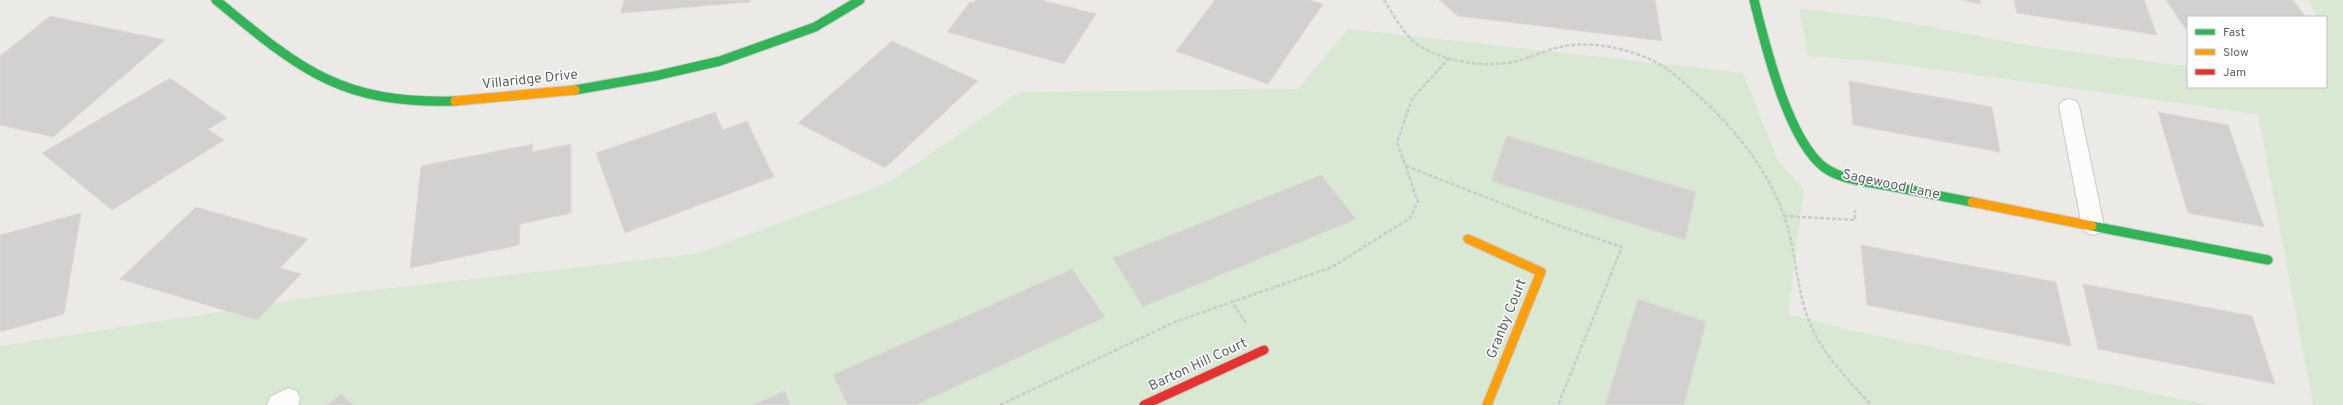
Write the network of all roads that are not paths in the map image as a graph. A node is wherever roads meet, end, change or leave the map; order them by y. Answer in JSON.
{"nodes":[{"id":1,"x":216,"y":0,"type":"edge"},
{"id":2,"x":860,"y":0,"type":"edge"},
{"id":3,"x":1754,"y":0,"type":"edge"},
{"id":4,"x":2069,"y":106,"type":"dead end"},
{"id":5,"x":2093,"y":226,"type":"junction"},
{"id":6,"x":1468,"y":239,"type":"dead end"},
{"id":7,"x":2268,"y":260,"type":"dead end"},
{"id":8,"x":1264,"y":350,"type":"road end"},
{"id":9,"x":1144,"y":405,"type":"edge"},
{"id":10,"x":1487,"y":405,"type":"edge"}],
"edges":[{"from":1,"to":2,"type":"street","name":"Villaridge Drive"},
{"from":3,"to":5,"type":"street","name":"Sagewood Lane"},
{"from":4,"to":5,"type":"street"},
{"from":5,"to":7,"type":"street","name":"Sagewood Lane"},
{"from":6,"to":10,"type":"street","name":"Granby Court"},
{"from":8,"to":9,"type":"street","name":"Barton Hill Court"}]}
